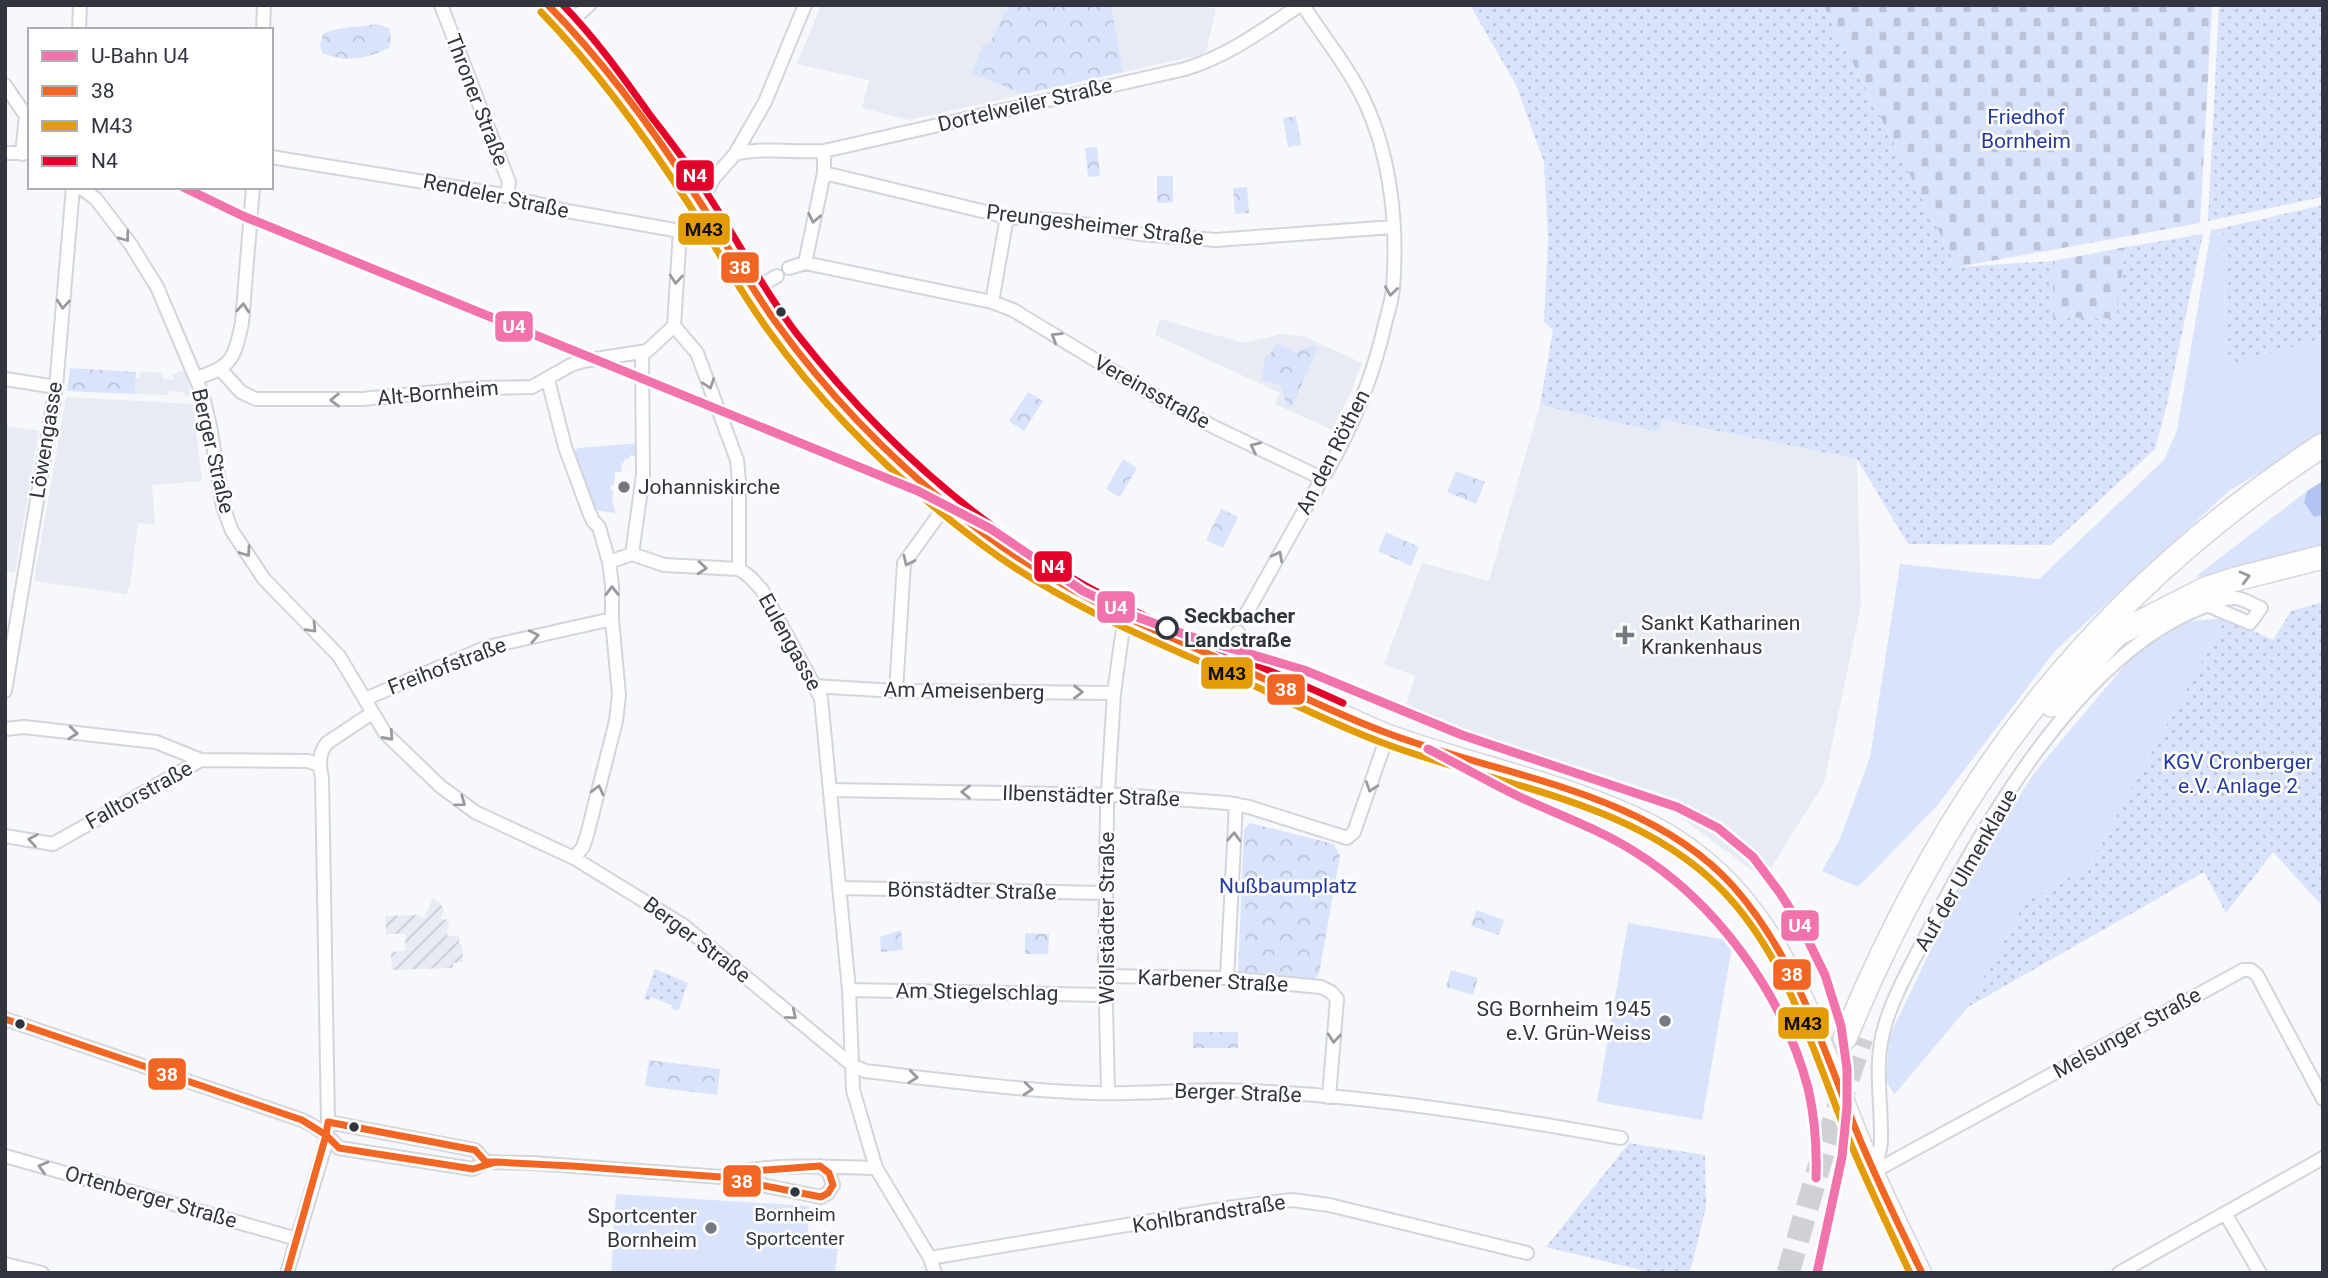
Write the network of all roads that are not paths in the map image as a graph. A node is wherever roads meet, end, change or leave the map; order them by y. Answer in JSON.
{"nodes":[{"id":1,"x":80,"y":5,"type":"edge"},
{"id":2,"x":264,"y":5,"type":"edge"},
{"id":3,"x":441,"y":5,"type":"edge"},
{"id":4,"x":548,"y":5,"type":"edge"},
{"id":5,"x":589,"y":5,"type":"edge"},
{"id":6,"x":805,"y":5,"type":"edge"},
{"id":7,"x":1302,"y":5,"type":"edge"},
{"id":8,"x":568,"y":24,"type":"junction"},
{"id":9,"x":79,"y":28,"type":"edge"},
{"id":10,"x":262,"y":28,"type":"edge"},
{"id":11,"x":5,"y":85,"type":"edge"},
{"id":12,"x":824,"y":150,"type":"junction"},
{"id":13,"x":5,"y":153,"type":"edge"},
{"id":14,"x":26,"y":153,"type":"edge"},
{"id":15,"x":735,"y":154,"type":"junction"},
{"id":16,"x":273,"y":157,"type":"edge"},
{"id":17,"x":824,"y":173,"type":"junction"},
{"id":18,"x":73,"y":189,"type":"edge"},
{"id":19,"x":83,"y":189,"type":"edge"},
{"id":20,"x":253,"y":189,"type":"edge"},
{"id":21,"x":507,"y":196,"type":"junction"},
{"id":22,"x":700,"y":201,"type":"junction"},
{"id":23,"x":1007,"y":217,"type":"junction"},
{"id":24,"x":1393,"y":227,"type":"junction"},
{"id":25,"x":717,"y":230,"type":"junction"},
{"id":26,"x":680,"y":231,"type":"junction"},
{"id":27,"x":804,"y":262,"type":"junction"},
{"id":28,"x":753,"y":290,"type":"junction"},
{"id":29,"x":992,"y":302,"type":"junction"},
{"id":30,"x":674,"y":326,"type":"junction"},
{"id":31,"x":642,"y":352,"type":"junction"},
{"id":32,"x":221,"y":370,"type":"junction"},
{"id":33,"x":196,"y":378,"type":"junction"},
{"id":34,"x":5,"y":379,"type":"edge"},
{"id":35,"x":548,"y":380,"type":"junction"},
{"id":36,"x":55,"y":387,"type":"junction"},
{"id":37,"x":2323,"y":445,"type":"edge"},
{"id":38,"x":2323,"y":460,"type":"edge"},
{"id":39,"x":1317,"y":476,"type":"junction"},
{"id":40,"x":946,"y":505,"type":"junction"},
{"id":41,"x":632,"y":554,"type":"junction"},
{"id":42,"x":2323,"y":557,"type":"edge"},
{"id":43,"x":609,"y":562,"type":"junction"},
{"id":44,"x":739,"y":569,"type":"junction"},
{"id":45,"x":2207,"y":605,"type":"dead end"},
{"id":46,"x":1245,"y":616,"type":"dead end"},
{"id":47,"x":1127,"y":619,"type":"junction"},
{"id":48,"x":611,"y":620,"type":"junction"},
{"id":49,"x":10,"y":630,"type":"edge"},
{"id":50,"x":1238,"y":632,"type":"dead end"},
{"id":51,"x":2116,"y":635,"type":"junction"},
{"id":52,"x":1225,"y":662,"type":"junction"},
{"id":53,"x":813,"y":686,"type":"junction"},
{"id":54,"x":5,"y":691,"type":"edge"},
{"id":55,"x":896,"y":691,"type":"junction"},
{"id":56,"x":1114,"y":693,"type":"junction"},
{"id":57,"x":365,"y":699,"type":"junction"},
{"id":58,"x":372,"y":712,"type":"junction"},
{"id":59,"x":5,"y":729,"type":"edge"},
{"id":60,"x":1388,"y":734,"type":"junction"},
{"id":61,"x":201,"y":760,"type":"junction"},
{"id":62,"x":319,"y":765,"type":"junction"},
{"id":63,"x":830,"y":790,"type":"junction"},
{"id":64,"x":1108,"y":795,"type":"junction"},
{"id":65,"x":1236,"y":804,"type":"junction"},
{"id":66,"x":5,"y":836,"type":"edge"},
{"id":67,"x":574,"y":859,"type":"junction"},
{"id":68,"x":839,"y":888,"type":"junction"},
{"id":69,"x":1105,"y":893,"type":"junction"},
{"id":70,"x":1105,"y":976,"type":"junction"},
{"id":71,"x":1227,"y":978,"type":"junction"},
{"id":72,"x":849,"y":990,"type":"junction"},
{"id":73,"x":1105,"y":995,"type":"junction"},
{"id":74,"x":5,"y":1018,"type":"edge"},
{"id":75,"x":1844,"y":1042,"type":"junction"},
{"id":76,"x":852,"y":1065,"type":"junction"},
{"id":77,"x":1108,"y":1092,"type":"junction"},
{"id":78,"x":1329,"y":1097,"type":"junction"},
{"id":79,"x":2323,"y":1099,"type":"edge"},
{"id":80,"x":327,"y":1128,"type":"junction"},
{"id":81,"x":1621,"y":1138,"type":"dead end"},
{"id":82,"x":5,"y":1156,"type":"edge"},
{"id":83,"x":2323,"y":1158,"type":"edge"},
{"id":84,"x":486,"y":1162,"type":"junction"},
{"id":85,"x":820,"y":1166,"type":"junction"},
{"id":86,"x":876,"y":1168,"type":"junction"},
{"id":87,"x":1874,"y":1172,"type":"junction"},
{"id":88,"x":720,"y":1177,"type":"junction"},
{"id":89,"x":2225,"y":1213,"type":"junction"},
{"id":90,"x":297,"y":1239,"type":"junction"},
{"id":91,"x":1527,"y":1253,"type":"dead end"},
{"id":92,"x":930,"y":1258,"type":"junction"},
{"id":93,"x":5,"y":1264,"type":"edge"},
{"id":94,"x":42,"y":1273,"type":"edge"},
{"id":95,"x":287,"y":1273,"type":"edge"},
{"id":96,"x":935,"y":1273,"type":"edge"},
{"id":97,"x":1922,"y":1273,"type":"edge"},
{"id":98,"x":2119,"y":1273,"type":"edge"},
{"id":99,"x":2260,"y":1273,"type":"edge"}],
"edges":[{"from":1,"to":9,"type":"street"},
{"from":2,"to":10,"type":"street"},
{"from":3,"to":21,"type":"street","name":"Throner Straße"},
{"from":4,"to":8,"type":"main road"},
{"from":5,"to":8,"type":"street"},
{"from":6,"to":15,"type":"street"},
{"from":7,"to":12,"type":"street","name":"Dortelweiler Straße"},
{"from":7,"to":24,"type":"street","name":"An den Röthen"},
{"from":8,"to":22,"type":"main road"},
{"from":11,"to":14,"type":"street"},
{"from":12,"to":15,"type":"street","name":"Dortelweiler Straße"},
{"from":12,"to":17,"type":"street"},
{"from":13,"to":14,"type":"street"},
{"from":15,"to":22,"type":"street"},
{"from":16,"to":21,"type":"street","name":"Rendeler Straße"},
{"from":17,"to":23,"type":"street","name":"Preungesheimer Straße"},
{"from":17,"to":27,"type":"street","one_way":true},
{"from":18,"to":36,"type":"street","name":"Löwengasse","one_way":true},
{"from":19,"to":33,"type":"street","name":"Berger Straße","one_way":true},
{"from":32,"to":20,"type":"street","one_way":true},
{"from":21,"to":26,"type":"street","name":"Rendeler Straße"},
{"from":22,"to":25,"type":"main road"},
{"from":22,"to":26,"type":"street"},
{"from":23,"to":24,"type":"street","name":"Preungesheimer Straße"},
{"from":23,"to":29,"type":"street"},
{"from":24,"to":39,"type":"street","name":"An den Röthen","one_way":true},
{"from":25,"to":26,"type":"street","name":"Rendeler Straße"},
{"from":25,"to":28,"type":"main road"},
{"from":26,"to":30,"type":"street","one_way":true},
{"from":27,"to":28,"type":"street"},
{"from":27,"to":29,"type":"street","name":"Vereinsstraße"},
{"from":28,"to":40,"type":"main road"},
{"from":39,"to":29,"type":"street","name":"Vereinsstraße","one_way":true},
{"from":30,"to":31,"type":"street","name":"Alt-Bornheim"},
{"from":30,"to":44,"type":"street","one_way":true},
{"from":31,"to":35,"type":"street","name":"Alt-Bornheim"},
{"from":31,"to":41,"type":"street"},
{"from":32,"to":33,"type":"street"},
{"from":35,"to":32,"type":"street","name":"Alt-Bornheim","one_way":true},
{"from":33,"to":57,"type":"street","name":"Berger Straße","one_way":true},
{"from":34,"to":36,"type":"street"},
{"from":35,"to":43,"type":"street"},
{"from":36,"to":49,"type":"street","name":"Löwengasse"},
{"from":37,"to":75,"type":"highway"},
{"from":38,"to":51,"type":"highway"},
{"from":46,"to":39,"type":"street","name":"An den Röthen","one_way":true},
{"from":40,"to":47,"type":"main road"},
{"from":40,"to":55,"type":"street","one_way":true},
{"from":41,"to":43,"type":"street"},
{"from":41,"to":44,"type":"street","one_way":true},
{"from":51,"to":42,"type":"highway","one_way":true},
{"from":48,"to":43,"type":"street","one_way":true},
{"from":44,"to":53,"type":"street","name":"Eulengasse"},
{"from":45,"to":87,"type":"street","name":"Auf der Ulmenklaue"},
{"from":47,"to":52,"type":"main road"},
{"from":47,"to":56,"type":"street","name":"Wöllstädter Straße"},
{"from":57,"to":48,"type":"street","name":"Freihofstraße","one_way":true},
{"from":67,"to":48,"type":"street","one_way":true},
{"from":49,"to":54,"type":"street","name":"Löwengasse"},
{"from":50,"to":52,"type":"street"},
{"from":51,"to":75,"type":"highway"},
{"from":52,"to":60,"type":"main road"},
{"from":53,"to":55,"type":"street","name":"Am Ameisenberg"},
{"from":53,"to":63,"type":"street","name":"Eulengasse"},
{"from":55,"to":56,"type":"street","name":"Am Ameisenberg","one_way":true},
{"from":56,"to":64,"type":"street","name":"Wöllstädter Straße"},
{"from":57,"to":58,"type":"street","name":"Berger Straße"},
{"from":58,"to":62,"type":"street","name":"Freihofstraße"},
{"from":58,"to":67,"type":"street","name":"Berger Straße","one_way":true},
{"from":59,"to":61,"type":"street","one_way":true},
{"from":60,"to":65,"type":"street","name":"Ilbenstädter Straße","one_way":true},
{"from":60,"to":75,"type":"main road"},
{"from":61,"to":62,"type":"street","name":"Falltorstraße"},
{"from":61,"to":66,"type":"street","name":"Falltorstraße","one_way":true},
{"from":62,"to":80,"type":"street"},
{"from":64,"to":63,"type":"street","name":"Ilbenstädter Straße","one_way":true},
{"from":63,"to":68,"type":"street","name":"Eulengasse"},
{"from":64,"to":65,"type":"street","name":"Ilbenstädter Straße"},
{"from":64,"to":69,"type":"street","name":"Wöllstädter Straße"},
{"from":71,"to":65,"type":"street","one_way":true},
{"from":67,"to":76,"type":"street","name":"Berger Straße","one_way":true},
{"from":68,"to":69,"type":"street","name":"Bönstädter Straße"},
{"from":68,"to":72,"type":"street","name":"Eulengasse"},
{"from":69,"to":70,"type":"street","name":"Wöllstädter Straße"},
{"from":70,"to":71,"type":"street","name":"Karbener Straße"},
{"from":70,"to":73,"type":"street","name":"Wöllstädter Straße"},
{"from":71,"to":78,"type":"street","name":"Karbener Straße","one_way":true},
{"from":72,"to":73,"type":"street","name":"Am Stiegelschlag"},
{"from":72,"to":76,"type":"street","name":"Eulengasse"},
{"from":73,"to":77,"type":"street","name":"Wöllstädter Straße"},
{"from":74,"to":80,"type":"street"},
{"from":75,"to":87,"type":"main road"},
{"from":76,"to":77,"type":"street","name":"Berger Straße","one_way":true},
{"from":76,"to":86,"type":"street","name":"Eulengasse"},
{"from":77,"to":78,"type":"street","name":"Berger Straße"},
{"from":78,"to":81,"type":"street","name":"Berger Straße"},
{"from":79,"to":87,"type":"street","name":"Melsunger Straße"},
{"from":80,"to":84,"type":"street"},
{"from":80,"to":84,"type":"street"},
{"from":80,"to":90,"type":"street"},
{"from":90,"to":82,"type":"street","name":"Ortenberger Straße","one_way":true},
{"from":83,"to":89,"type":"street"},
{"from":84,"to":88,"type":"street"},
{"from":85,"to":86,"type":"street"},
{"from":85,"to":88,"type":"street"},
{"from":85,"to":88,"type":"street"},
{"from":86,"to":92,"type":"street","name":"Eulengasse"},
{"from":87,"to":97,"type":"main road"},
{"from":89,"to":98,"type":"street"},
{"from":89,"to":99,"type":"street"},
{"from":90,"to":95,"type":"street"},
{"from":91,"to":92,"type":"street","name":"Kohlbrandstraße"},
{"from":92,"to":96,"type":"street","name":"Eulengasse"},
{"from":93,"to":94,"type":"street"}]}
